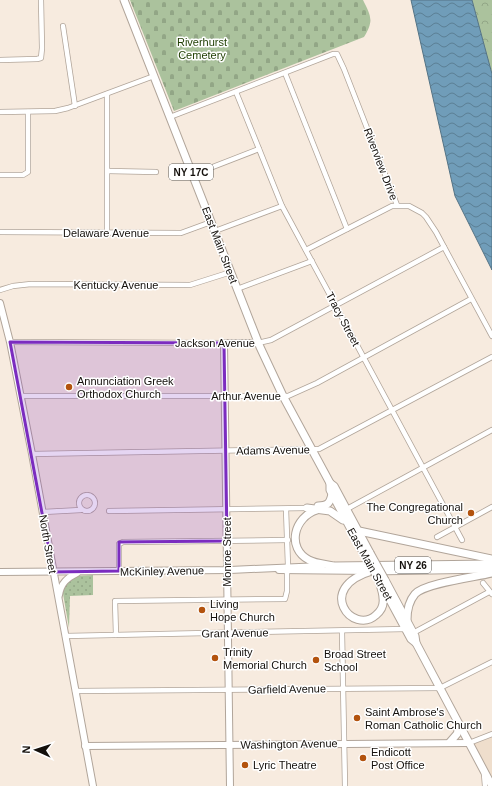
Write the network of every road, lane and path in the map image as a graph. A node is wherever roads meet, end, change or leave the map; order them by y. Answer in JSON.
{"nodes":[{"id":1,"x":41,"y":0,"type":"edge"},
{"id":2,"x":124,"y":0,"type":"edge"},
{"id":3,"x":64,"y":26,"type":"dead end"},
{"id":4,"x":0,"y":60,"type":"edge"},
{"id":5,"x":285,"y":73,"type":"junction"},
{"id":6,"x":154,"y":76,"type":"junction"},
{"id":7,"x":236,"y":92,"type":"junction"},
{"id":8,"x":107,"y":94,"type":"junction"},
{"id":9,"x":74,"y":106,"type":"junction"},
{"id":10,"x":0,"y":112,"type":"edge"},
{"id":11,"x":28,"y":112,"type":"junction"},
{"id":12,"x":170,"y":118,"type":"junction"},
{"id":13,"x":259,"y":149,"type":"junction"},
{"id":14,"x":108,"y":171,"type":"junction"},
{"id":15,"x":156,"y":172,"type":"dead end"},
{"id":16,"x":0,"y":175,"type":"edge"},
{"id":17,"x":192,"y":175,"type":"junction"},
{"id":18,"x":397,"y":205,"type":"junction"},
{"id":19,"x":282,"y":206,"type":"junction"},
{"id":20,"x":211,"y":222,"type":"junction"},
{"id":21,"x":347,"y":229,"type":"junction"},
{"id":22,"x":215,"y":231,"type":"junction"},
{"id":23,"x":0,"y":232,"type":"edge"},
{"id":24,"x":107,"y":233,"type":"junction"},
{"id":25,"x":444,"y":246,"type":"junction"},
{"id":26,"x":306,"y":250,"type":"junction"},
{"id":27,"x":312,"y":261,"type":"junction"},
{"id":28,"x":231,"y":272,"type":"junction"},
{"id":29,"x":237,"y":288,"type":"junction"},
{"id":30,"x":0,"y":290,"type":"edge"},
{"id":31,"x":471,"y":299,"type":"junction"},
{"id":32,"x":0,"y":303,"type":"edge"},
{"id":33,"x":335,"y":304,"type":"junction"},
{"id":34,"x":1,"y":311,"type":"edge"},
{"id":35,"x":492,"y":336,"type":"edge"},
{"id":36,"x":10,"y":342,"type":"junction"},
{"id":37,"x":224,"y":343,"type":"junction"},
{"id":38,"x":258,"y":343,"type":"junction"},
{"id":39,"x":363,"y":357,"type":"junction"},
{"id":40,"x":492,"y":357,"type":"edge"},
{"id":41,"x":20,"y":396,"type":"junction"},
{"id":42,"x":283,"y":396,"type":"junction"},
{"id":43,"x":225,"y":397,"type":"junction"},
{"id":44,"x":392,"y":410,"type":"junction"},
{"id":45,"x":492,"y":430,"type":"edge"},
{"id":46,"x":312,"y":450,"type":"junction"},
{"id":47,"x":226,"y":451,"type":"junction"},
{"id":48,"x":32,"y":454,"type":"junction"},
{"id":49,"x":423,"y":468,"type":"junction"},
{"id":50,"x":330,"y":483,"type":"junction"},
{"id":51,"x":332,"y":494,"type":"junction"},
{"id":52,"x":492,"y":507,"type":"edge"},
{"id":53,"x":307,"y":508,"type":"junction"},
{"id":54,"x":227,"y":509,"type":"junction"},
{"id":55,"x":286,"y":509,"type":"junction"},
{"id":56,"x":347,"y":509,"type":"junction"},
{"id":57,"x":81,"y":510,"type":"dead end"},
{"id":58,"x":109,"y":510,"type":"dead end"},
{"id":59,"x":317,"y":510,"type":"junction"},
{"id":60,"x":43,"y":512,"type":"junction"},
{"id":61,"x":348,"y":524,"type":"junction"},
{"id":62,"x":455,"y":527,"type":"junction"},
{"id":63,"x":359,"y":531,"type":"junction"},
{"id":64,"x":437,"y":537,"type":"dead end"},
{"id":65,"x":288,"y":540,"type":"junction"},
{"id":66,"x":462,"y":540,"type":"dead end"},
{"id":67,"x":227,"y":541,"type":"junction"},
{"id":68,"x":367,"y":554,"type":"junction"},
{"id":69,"x":492,"y":559,"type":"edge"},
{"id":70,"x":492,"y":564,"type":"edge"},
{"id":71,"x":334,"y":566,"type":"junction"},
{"id":72,"x":287,"y":569,"type":"junction"},
{"id":73,"x":492,"y":569,"type":"edge"},
{"id":74,"x":227,"y":570,"type":"junction"},
{"id":75,"x":119,"y":571,"type":"junction"},
{"id":76,"x":372,"y":571,"type":"junction"},
{"id":77,"x":0,"y":572,"type":"edge"},
{"id":78,"x":53,"y":572,"type":"junction"},
{"id":79,"x":80,"y":572,"type":"junction"},
{"id":80,"x":492,"y":573,"type":"edge"},
{"id":81,"x":382,"y":580,"type":"junction"},
{"id":82,"x":483,"y":583,"type":"dead end"},
{"id":83,"x":491,"y":593,"type":"edge"},
{"id":84,"x":227,"y":600,"type":"junction"},
{"id":85,"x":59,"y":603,"type":"junction"},
{"id":86,"x":407,"y":620,"type":"junction"},
{"id":87,"x":406,"y":629,"type":"junction"},
{"id":88,"x":342,"y":632,"type":"junction"},
{"id":89,"x":228,"y":633,"type":"junction"},
{"id":90,"x":413,"y":633,"type":"junction"},
{"id":91,"x":116,"y":635,"type":"junction"},
{"id":92,"x":65,"y":636,"type":"junction"},
{"id":93,"x":416,"y":643,"type":"junction"},
{"id":94,"x":492,"y":662,"type":"edge"},
{"id":95,"x":344,"y":688,"type":"junction"},
{"id":96,"x":440,"y":688,"type":"junction"},
{"id":97,"x":229,"y":690,"type":"junction"},
{"id":98,"x":75,"y":691,"type":"junction"},
{"id":99,"x":460,"y":725,"type":"junction"},
{"id":100,"x":492,"y":734,"type":"edge"},
{"id":101,"x":450,"y":742,"type":"junction"},
{"id":102,"x":345,"y":743,"type":"junction"},
{"id":103,"x":469,"y":743,"type":"junction"},
{"id":104,"x":229,"y":745,"type":"junction"},
{"id":105,"x":85,"y":746,"type":"junction"},
{"id":106,"x":484,"y":772,"type":"junction"},
{"id":107,"x":93,"y":786,"type":"edge"},
{"id":108,"x":230,"y":786,"type":"edge"},
{"id":109,"x":346,"y":786,"type":"edge"},
{"id":110,"x":485,"y":786,"type":"edge"},
{"id":111,"x":492,"y":786,"type":"edge"}],
"edges":[{"from":1,"to":4,"type":"street"},
{"from":2,"to":6,"type":"main road","name":"East Main Street","number":"NY 17C"},
{"from":3,"to":9,"type":"street"},
{"from":5,"to":7,"type":"street"},
{"from":5,"to":18,"type":"street","name":"Riverview Drive"},
{"from":5,"to":21,"type":"street"},
{"from":6,"to":8,"type":"street"},
{"from":6,"to":12,"type":"main road","name":"East Main Street","number":"NY 17C"},
{"from":7,"to":12,"type":"street"},
{"from":7,"to":13,"type":"street","name":"Tracy Street"},
{"from":8,"to":9,"type":"street"},
{"from":8,"to":14,"type":"street"},
{"from":9,"to":11,"type":"street"},
{"from":10,"to":11,"type":"street"},
{"from":11,"to":16,"type":"street"},
{"from":12,"to":17,"type":"main road","name":"East Main Street","number":"NY 17C"},
{"from":13,"to":17,"type":"street"},
{"from":13,"to":19,"type":"street","name":"Tracy Street"},
{"from":14,"to":15,"type":"street"},
{"from":14,"to":24,"type":"street"},
{"from":17,"to":20,"type":"main road","name":"East Main Street","number":"NY 17C"},
{"from":18,"to":21,"type":"street"},
{"from":18,"to":25,"type":"street","name":"Riverview Drive"},
{"from":19,"to":22,"type":"street"},
{"from":19,"to":26,"type":"street","name":"Tracy Street"},
{"from":20,"to":22,"type":"main road","name":"East Main Street","number":"NY 17C"},
{"from":20,"to":24,"type":"street","name":"Delaware Avenue"},
{"from":21,"to":26,"type":"street"},
{"from":22,"to":28,"type":"main road","name":"East Main Street","number":"NY 17C"},
{"from":23,"to":24,"type":"street","name":"Delaware Avenue"},
{"from":25,"to":31,"type":"street","name":"Riverview Drive"},
{"from":25,"to":33,"type":"street","name":"Jackson Avenue"},
{"from":26,"to":27,"type":"street","name":"Tracy Street"},
{"from":27,"to":29,"type":"street"},
{"from":27,"to":33,"type":"street","name":"Tracy Street"},
{"from":28,"to":29,"type":"main road","name":"East Main Street","number":"NY 17C"},
{"from":28,"to":30,"type":"street","name":"Kentucky Avenue"},
{"from":29,"to":38,"type":"main road","name":"East Main Street","number":"NY 17C"},
{"from":31,"to":35,"type":"street","name":"Riverview Drive"},
{"from":31,"to":39,"type":"street","name":"Arthur Avenue"},
{"from":32,"to":34,"type":"street","name":"North Street"},
{"from":33,"to":38,"type":"street","name":"Jackson Avenue"},
{"from":33,"to":39,"type":"street","name":"Tracy Street"},
{"from":34,"to":36,"type":"street","name":"North Street"},
{"from":36,"to":37,"type":"street","name":"Jackson Avenue"},
{"from":36,"to":41,"type":"street","name":"North Street"},
{"from":37,"to":38,"type":"street","name":"Jackson Avenue"},
{"from":37,"to":43,"type":"street","name":"Monroe Street"},
{"from":38,"to":42,"type":"main road","name":"East Main Street","number":"NY 17C"},
{"from":39,"to":42,"type":"street","name":"Arthur Avenue"},
{"from":39,"to":44,"type":"street","name":"Tracy Street"},
{"from":40,"to":44,"type":"street","name":"Adams Avenue"},
{"from":41,"to":43,"type":"street","name":"Arthur Avenue"},
{"from":41,"to":48,"type":"street","name":"North Street"},
{"from":42,"to":43,"type":"street","name":"Arthur Avenue"},
{"from":42,"to":46,"type":"main road","name":"East Main Street","number":"NY 17C"},
{"from":43,"to":47,"type":"street","name":"Monroe Street"},
{"from":44,"to":46,"type":"street","name":"Adams Avenue"},
{"from":44,"to":49,"type":"street","name":"Tracy Street"},
{"from":45,"to":49,"type":"street"},
{"from":46,"to":47,"type":"street","name":"Adams Avenue"},
{"from":46,"to":50,"type":"main road","name":"East Main Street","number":"NY 17C"},
{"from":47,"to":48,"type":"street","name":"Adams Avenue"},
{"from":47,"to":54,"type":"street","name":"Monroe Street"},
{"from":48,"to":60,"type":"street","name":"North Street"},
{"from":49,"to":56,"type":"street"},
{"from":49,"to":62,"type":"street","name":"Tracy Street"},
{"from":50,"to":51,"type":"main road","name":"East Main Street","number":"NY 17C"},
{"from":50,"to":56,"type":"main road","name":"East Main Street","number":"NY 17C"},
{"from":51,"to":53,"type":"main road"},
{"from":51,"to":61,"type":"main road","name":"East Main Street","number":"NY 17C"},
{"from":52,"to":62,"type":"street"},
{"from":53,"to":55,"type":"street"},
{"from":53,"to":59,"type":"main road"},
{"from":54,"to":55,"type":"street"},
{"from":54,"to":58,"type":"street"},
{"from":54,"to":67,"type":"street","name":"Monroe Street"},
{"from":55,"to":65,"type":"street"},
{"from":56,"to":63,"type":"main road","name":"East Main Street","number":"NY 17C"},
{"from":57,"to":60,"type":"street"},
{"from":59,"to":61,"type":"main road"},
{"from":59,"to":71,"type":"main road","number":"NY 26"},
{"from":60,"to":78,"type":"street","name":"North Street"},
{"from":61,"to":68,"type":"main road","name":"East Main Street","number":"NY 17C"},
{"from":62,"to":64,"type":"street"},
{"from":62,"to":66,"type":"street","name":"Tracy Street"},
{"from":63,"to":68,"type":"main road","name":"East Main Street","number":"NY 17C"},
{"from":63,"to":69,"type":"main road"},
{"from":65,"to":67,"type":"street"},
{"from":65,"to":72,"type":"street"},
{"from":67,"to":74,"type":"street","name":"Monroe Street"},
{"from":67,"to":75,"type":"street"},
{"from":68,"to":81,"type":"main road","name":"East Main Street","number":"NY 17C","bridge":true},
{"from":70,"to":71,"type":"main road","number":"NY 26"},
{"from":71,"to":72,"type":"street","name":"McKinley Avenue"},
{"from":72,"to":74,"type":"street","name":"McKinley Avenue"},
{"from":72,"to":76,"type":"street","name":"McKinley Avenue"},
{"from":72,"to":84,"type":"street"},
{"from":73,"to":76,"type":"main road"},
{"from":74,"to":75,"type":"street","name":"McKinley Avenue"},
{"from":74,"to":84,"type":"street","name":"Monroe Street"},
{"from":75,"to":79,"type":"street","name":"McKinley Avenue"},
{"from":76,"to":81,"type":"main road"},
{"from":77,"to":78,"type":"street","name":"McKinley Avenue"},
{"from":78,"to":79,"type":"street","name":"McKinley Avenue"},
{"from":78,"to":85,"type":"street","name":"North Street"},
{"from":79,"to":85,"type":"street"},
{"from":80,"to":86,"type":"main road","number":"NY 26"},
{"from":81,"to":86,"type":"main road","name":"East Main Street","number":"NY 17C"},
{"from":81,"to":87,"type":"main road","name":"East Main Street","number":"NY 17C"},
{"from":82,"to":83,"type":"street"},
{"from":83,"to":90,"type":"street"},
{"from":84,"to":89,"type":"street","name":"Monroe Street"},
{"from":84,"to":91,"type":"street"},
{"from":85,"to":92,"type":"street","name":"North Street"},
{"from":86,"to":90,"type":"main road","name":"East Main Street","number":"NY 17C"},
{"from":87,"to":88,"type":"street","name":"Grant Avenue"},
{"from":87,"to":93,"type":"main road","name":"East Main Street","number":"NY 17C"},
{"from":88,"to":89,"type":"street","name":"Grant Avenue"},
{"from":88,"to":95,"type":"street"},
{"from":89,"to":91,"type":"street","name":"Grant Avenue"},
{"from":89,"to":97,"type":"street","name":"Monroe Street"},
{"from":90,"to":93,"type":"main road","name":"East Main Street","number":"NY 17C"},
{"from":91,"to":92,"type":"street","name":"Grant Avenue"},
{"from":92,"to":98,"type":"street","name":"North Street"},
{"from":93,"to":96,"type":"main road","name":"East Main Street","number":"NY 17C"},
{"from":94,"to":96,"type":"street","name":"Garfield Avenue"},
{"from":95,"to":96,"type":"street","name":"Garfield Avenue"},
{"from":95,"to":97,"type":"street","name":"Garfield Avenue"},
{"from":95,"to":102,"type":"street"},
{"from":96,"to":99,"type":"main road","name":"East Main Street","number":"NY 17C"},
{"from":97,"to":98,"type":"street","name":"Garfield Avenue"},
{"from":97,"to":104,"type":"street","name":"Monroe Street"},
{"from":98,"to":105,"type":"street","name":"North Street"},
{"from":99,"to":101,"type":"main road"},
{"from":99,"to":103,"type":"main road","name":"East Main Street","number":"NY 17C"},
{"from":100,"to":103,"type":"street","name":"Washington Avenue"},
{"from":101,"to":102,"type":"street","name":"Washington Avenue"},
{"from":101,"to":103,"type":"street","name":"Washington Avenue"},
{"from":102,"to":104,"type":"street","name":"Washington Avenue"},
{"from":102,"to":109,"type":"street"},
{"from":103,"to":106,"type":"main road","name":"East Main Street","number":"NY 17C"},
{"from":104,"to":105,"type":"street","name":"Washington Avenue"},
{"from":104,"to":108,"type":"street","name":"Monroe Street"},
{"from":105,"to":107,"type":"street","name":"North Street"},
{"from":106,"to":110,"type":"street"},
{"from":106,"to":111,"type":"main road","name":"East Main Street","number":"NY 17C"}]}
